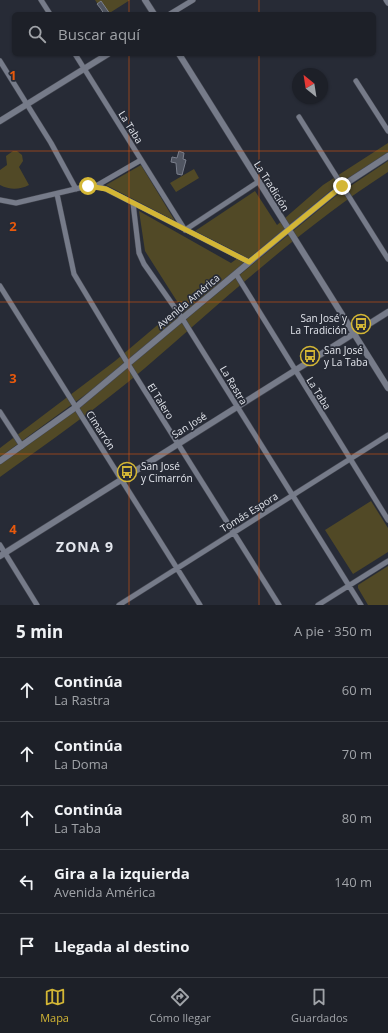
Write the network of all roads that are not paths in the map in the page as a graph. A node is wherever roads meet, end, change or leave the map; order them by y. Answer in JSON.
{"nodes":[{"id":1,"x":41,"y":0,"type":"edge"},
{"id":2,"x":145,"y":0,"type":"edge"},
{"id":3,"x":193,"y":0,"type":"edge"},
{"id":4,"x":386,"y":0,"type":"edge"},
{"id":5,"x":388,"y":3,"type":"edge"},
{"id":6,"x":49,"y":12,"type":"edge"},
{"id":7,"x":153,"y":12,"type":"edge"},
{"id":8,"x":173,"y":12,"type":"edge"},
{"id":9,"x":76,"y":56,"type":"edge"},
{"id":10,"x":105,"y":56,"type":"edge"},
{"id":11,"x":180,"y":56,"type":"edge"},
{"id":12,"x":1,"y":63,"type":"edge"},
{"id":13,"x":84,"y":69,"type":"junction"},
{"id":14,"x":356,"y":81,"type":"dead end"},
{"id":15,"x":28,"y":106,"type":"junction"},
{"id":16,"x":299,"y":117,"type":"dead end"},
{"id":17,"x":0,"y":121,"type":"edge"},
{"id":18,"x":388,"y":131,"type":"edge"},
{"id":19,"x":388,"y":156,"type":"edge"},
{"id":20,"x":142,"y":160,"type":"junction"},
{"id":21,"x":258,"y":182,"type":"junction"},
{"id":22,"x":96,"y":186,"type":"junction"},
{"id":23,"x":342,"y":186,"type":"junction"},
{"id":24,"x":76,"y":189,"type":"junction"},
{"id":25,"x":57,"y":194,"type":"junction"},
{"id":26,"x":0,"y":200,"type":"edge"},
{"id":27,"x":133,"y":203,"type":"junction"},
{"id":28,"x":185,"y":230,"type":"junction"},
{"id":29,"x":288,"y":230,"type":"junction"},
{"id":30,"x":388,"y":260,"type":"edge"},
{"id":31,"x":249,"y":262,"type":"junction"},
{"id":32,"x":236,"y":274,"type":"junction"},
{"id":33,"x":0,"y":286,"type":"edge"},
{"id":34,"x":388,"y":312,"type":"edge"},
{"id":35,"x":182,"y":318,"type":"junction"},
{"id":36,"x":354,"y":333,"type":"junction"},
{"id":37,"x":128,"y":364,"type":"junction"},
{"id":38,"x":294,"y":371,"type":"junction"},
{"id":39,"x":388,"y":388,"type":"edge"},
{"id":40,"x":76,"y":407,"type":"junction"},
{"id":41,"x":236,"y":407,"type":"junction"},
{"id":42,"x":0,"y":412,"type":"edge"},
{"id":43,"x":388,"y":435,"type":"edge"},
{"id":44,"x":178,"y":444,"type":"junction"},
{"id":45,"x":22,"y":446,"type":"junction"},
{"id":46,"x":350,"y":459,"type":"junction"},
{"id":47,"x":0,"y":461,"type":"edge"},
{"id":48,"x":122,"y":479,"type":"junction"},
{"id":49,"x":292,"y":496,"type":"junction"},
{"id":50,"x":388,"y":520,"type":"edge"},
{"id":51,"x":234,"y":533,"type":"junction"},
{"id":52,"x":0,"y":545,"type":"edge"},
{"id":53,"x":2,"y":554,"type":"edge"},
{"id":54,"x":388,"y":561,"type":"edge"},
{"id":55,"x":177,"y":568,"type":"junction"},
{"id":56,"x":349,"y":585,"type":"junction"},
{"id":57,"x":37,"y":605,"type":"edge"},
{"id":58,"x":119,"y":605,"type":"edge"},
{"id":59,"x":200,"y":605,"type":"edge"},
{"id":60,"x":279,"y":605,"type":"edge"},
{"id":61,"x":318,"y":605,"type":"edge"},
{"id":62,"x":361,"y":605,"type":"edge"}],
"edges":[{"from":1,"to":6,"type":"street"},
{"from":2,"to":7,"type":"street"},
{"from":3,"to":8,"type":"street"},
{"from":4,"to":5,"type":"street"},
{"from":9,"to":13,"type":"street","name":"La Taba"},
{"from":10,"to":13,"type":"street"},
{"from":11,"to":21,"type":"street","name":"La Tradición"},
{"from":12,"to":15,"type":"street"},
{"from":13,"to":15,"type":"street"},
{"from":13,"to":20,"type":"street","name":"La Taba"},
{"from":14,"to":18,"type":"street"},
{"from":15,"to":17,"type":"street"},
{"from":15,"to":24,"type":"street"},
{"from":16,"to":23,"type":"street"},
{"from":19,"to":23,"type":"street","name":"Avenida América"},
{"from":20,"to":22,"type":"street"},
{"from":20,"to":28,"type":"street","name":"La Taba"},
{"from":21,"to":28,"type":"street"},
{"from":21,"to":29,"type":"street","name":"La Tradición"},
{"from":22,"to":24,"type":"street"},
{"from":22,"to":27,"type":"street"},
{"from":23,"to":29,"type":"street","name":"Avenida América"},
{"from":23,"to":30,"type":"street"},
{"from":24,"to":25,"type":"street"},
{"from":25,"to":26,"type":"street"},
{"from":25,"to":37,"type":"street","name":"El Talero"},
{"from":27,"to":28,"type":"street"},
{"from":27,"to":35,"type":"street","name":"La Rastra"},
{"from":28,"to":31,"type":"street"},
{"from":29,"to":31,"type":"street","name":"Avenida América"},
{"from":29,"to":36,"type":"street","name":"La Tradición"},
{"from":31,"to":32,"type":"street","name":"Avenida América"},
{"from":32,"to":35,"type":"street","name":"Avenida América"},
{"from":32,"to":38,"type":"street","name":"La Taba"},
{"from":33,"to":40,"type":"street","name":"Cimarrón"},
{"from":34,"to":36,"type":"street","name":"San José"},
{"from":35,"to":37,"type":"street","name":"Avenida América"},
{"from":35,"to":41,"type":"street","name":"La Rastra"},
{"from":36,"to":38,"type":"street","name":"San José"},
{"from":36,"to":39,"type":"street","name":"La Tradición"},
{"from":37,"to":40,"type":"street","name":"Avenida América"},
{"from":37,"to":44,"type":"street","name":"El Talero"},
{"from":38,"to":41,"type":"street","name":"San José"},
{"from":38,"to":46,"type":"street","name":"La Taba"},
{"from":40,"to":45,"type":"street","name":"Avenida América"},
{"from":40,"to":48,"type":"street","name":"Cimarrón"},
{"from":41,"to":44,"type":"street","name":"San José"},
{"from":41,"to":49,"type":"street","name":"La Rastra"},
{"from":42,"to":45,"type":"street"},
{"from":43,"to":46,"type":"street","name":"Tomás Espora"},
{"from":44,"to":48,"type":"street","name":"San José"},
{"from":44,"to":51,"type":"street","name":"El Talero"},
{"from":45,"to":47,"type":"street","name":"Avenida América"},
{"from":46,"to":49,"type":"street","name":"Tomás Espora"},
{"from":46,"to":50,"type":"street","name":"La Taba"},
{"from":48,"to":53,"type":"street","name":"San José"},
{"from":48,"to":55,"type":"street","name":"Cimarrón"},
{"from":49,"to":51,"type":"street","name":"Tomás Espora"},
{"from":49,"to":56,"type":"street","name":"La Rastra"},
{"from":51,"to":55,"type":"street","name":"Tomás Espora"},
{"from":51,"to":60,"type":"street","name":"El Talero"},
{"from":52,"to":53,"type":"street"},
{"from":53,"to":57,"type":"street"},
{"from":54,"to":56,"type":"street"},
{"from":55,"to":58,"type":"street","name":"Tomás Espora"},
{"from":55,"to":59,"type":"street","name":"Cimarrón"},
{"from":56,"to":61,"type":"street"},
{"from":56,"to":62,"type":"street","name":"La Rastra"}]}
